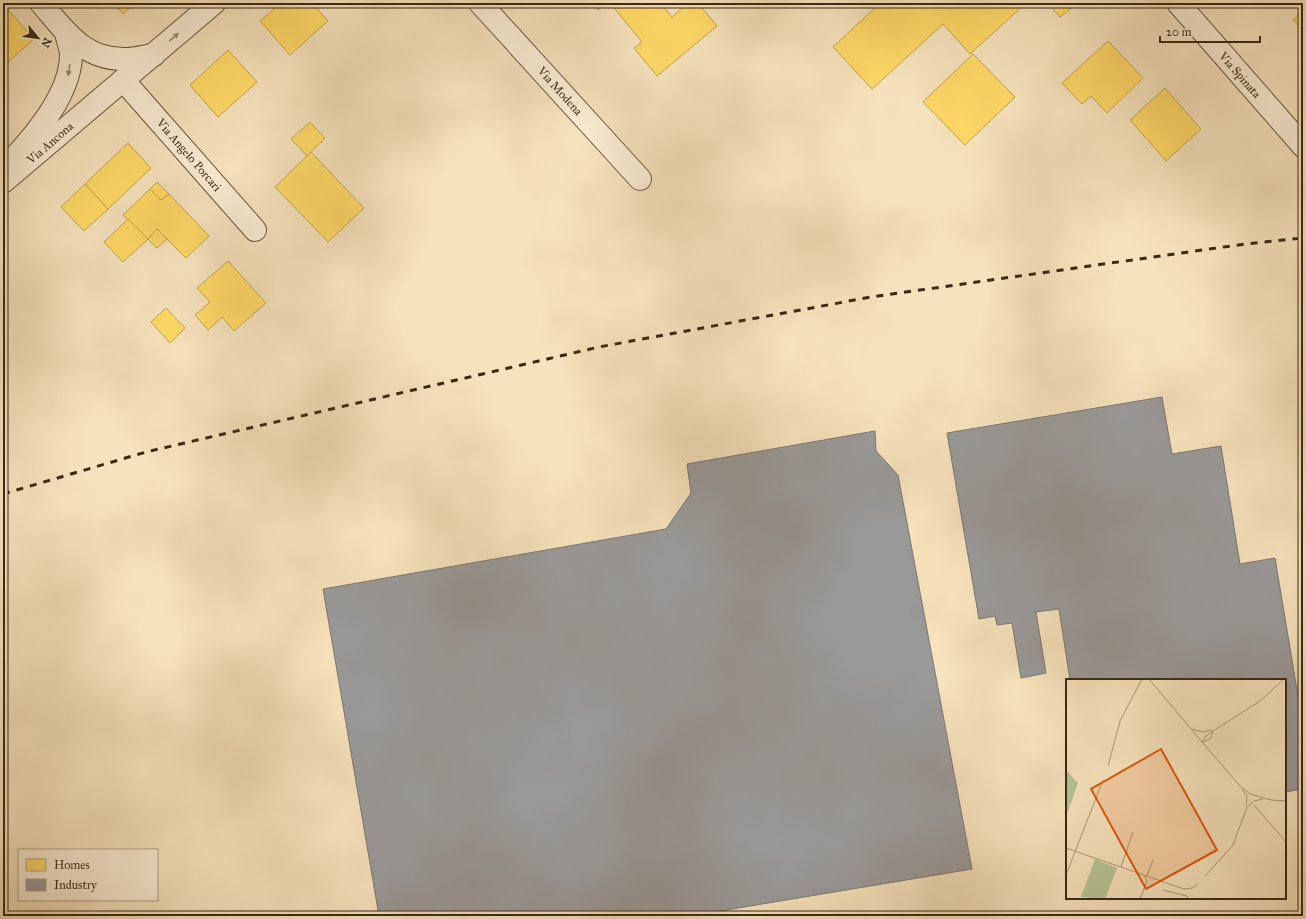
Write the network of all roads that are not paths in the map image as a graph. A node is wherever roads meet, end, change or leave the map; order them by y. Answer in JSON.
{"nodes":[{"id":1,"x":41,"y":3,"type":"edge"},
{"id":2,"x":214,"y":3,"type":"edge"},
{"id":3,"x":480,"y":3,"type":"edge"},
{"id":4,"x":1178,"y":3,"type":"edge"},
{"id":5,"x":66,"y":32,"type":"junction"},
{"id":6,"x":154,"y":55,"type":"junction"},
{"id":7,"x":123,"y":80,"type":"junction"},
{"id":8,"x":1303,"y":146,"type":"edge"},
{"id":9,"x":3,"y":170,"type":"edge"},
{"id":10,"x":640,"y":180,"type":"dead end"},
{"id":11,"x":3,"y":182,"type":"edge"},
{"id":12,"x":255,"y":230,"type":"dead end"}],
"edges":[{"from":1,"to":5,"type":"street"},
{"from":6,"to":2,"type":"street","name":"Via Ancona","one_way":true},
{"from":3,"to":10,"type":"street","name":"Via Modena"},
{"from":4,"to":8,"type":"street","name":"Via Spinata"},
{"from":5,"to":6,"type":"street"},
{"from":5,"to":9,"type":"street","one_way":true},
{"from":6,"to":7,"type":"street","name":"Via Ancona"},
{"from":7,"to":11,"type":"street","name":"Via Ancona"},
{"from":7,"to":12,"type":"street","name":"Via Angelo Porcari"}]}
